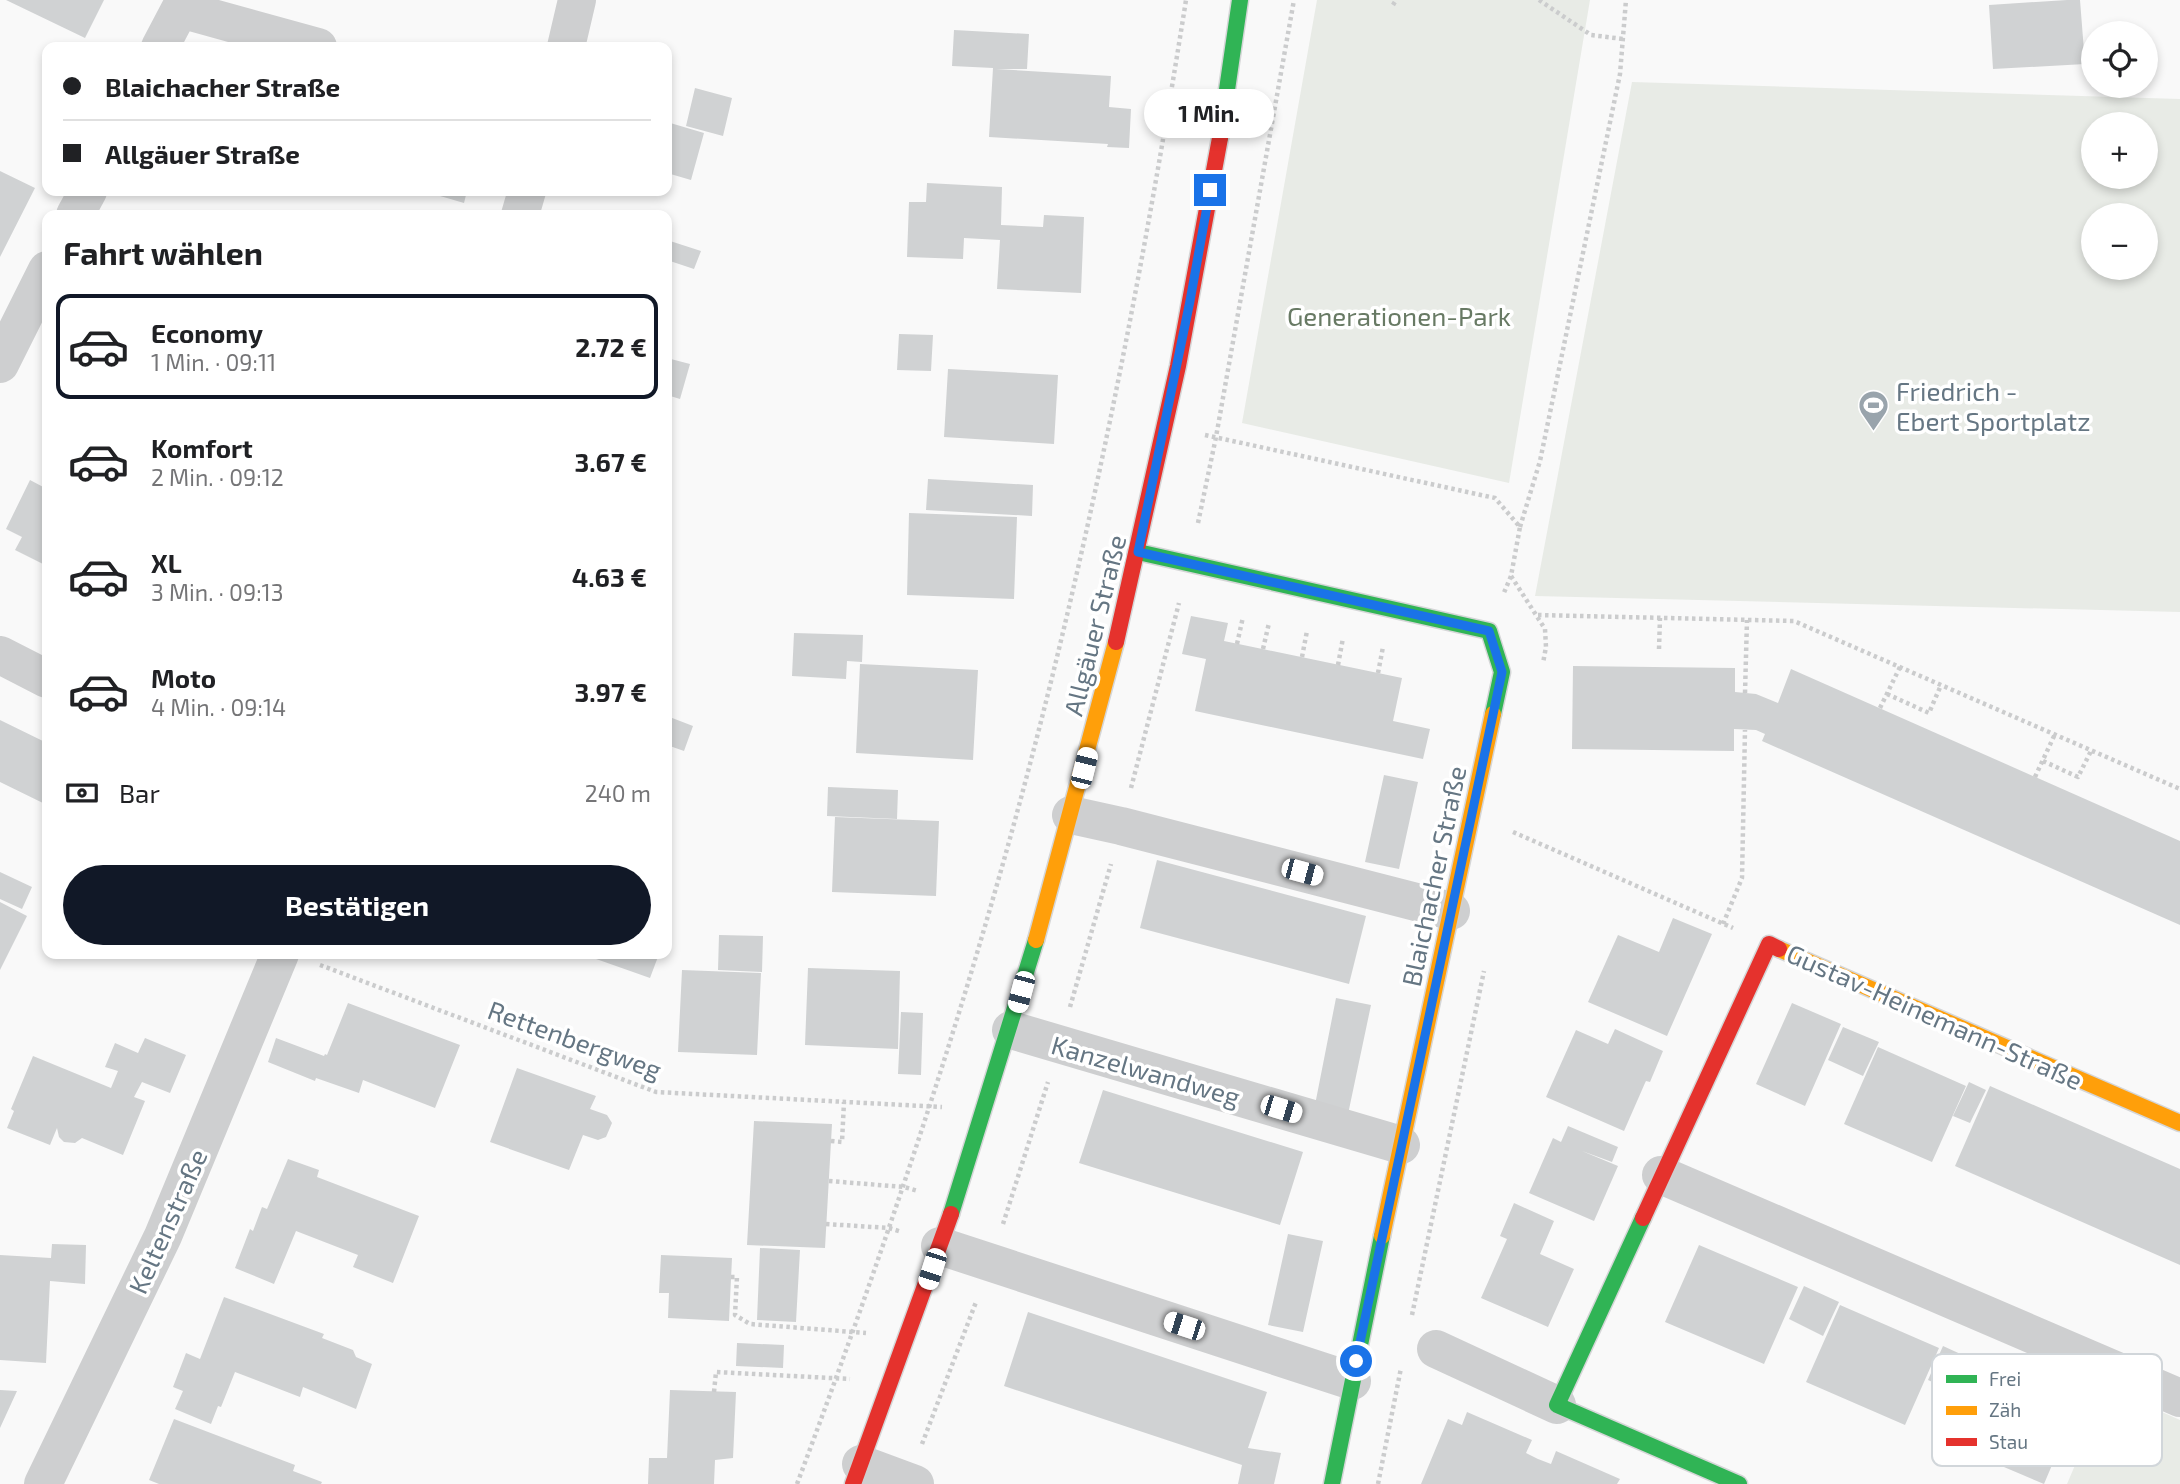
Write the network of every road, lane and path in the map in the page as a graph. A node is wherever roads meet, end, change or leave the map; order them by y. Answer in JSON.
{"nodes":[{"id":1,"x":577,"y":0,"type":"edge"},
{"id":2,"x":1186,"y":0,"type":"edge"},
{"id":3,"x":1240,"y":0,"type":"edge"},
{"id":4,"x":1539,"y":0,"type":"edge"},
{"id":5,"x":1626,"y":0,"type":"edge"},
{"id":6,"x":1623,"y":39,"type":"junction"},
{"id":7,"x":163,"y":42,"type":"edge"},
{"id":8,"x":300,"y":42,"type":"edge"},
{"id":9,"x":567,"y":42,"type":"edge"},
{"id":10,"x":42,"y":280,"type":"edge"},
{"id":11,"x":0,"y":364,"type":"edge"},
{"id":12,"x":1216,"y":437,"type":"dead end"},
{"id":13,"x":1520,"y":527,"type":"junction"},
{"id":14,"x":1138,"y":552,"type":"junction"},
{"id":15,"x":1537,"y":615,"type":"dead end"},
{"id":16,"x":1660,"y":618,"type":"junction"},
{"id":17,"x":1746,"y":620,"type":"junction"},
{"id":18,"x":1489,"y":631,"type":"junction"},
{"id":19,"x":1659,"y":649,"type":"dead end"},
{"id":20,"x":0,"y":655,"type":"edge"},
{"id":21,"x":1900,"y":667,"type":"junction"},
{"id":22,"x":42,"y":676,"type":"edge"},
{"id":23,"x":1941,"y":685,"type":"junction"},
{"id":24,"x":1745,"y":693,"type":"dead end"},
{"id":25,"x":1887,"y":694,"type":"junction"},
{"id":26,"x":1880,"y":708,"type":"dead end"},
{"id":27,"x":1745,"y":730,"type":"dead end"},
{"id":28,"x":2055,"y":734,"type":"junction"},
{"id":29,"x":2091,"y":751,"type":"junction"},
{"id":30,"x":2043,"y":761,"type":"junction"},
{"id":31,"x":2035,"y":777,"type":"dead end"},
{"id":32,"x":2180,"y":789,"type":"edge"},
{"id":33,"x":1071,"y":815,"type":"junction"},
{"id":34,"x":1513,"y":832,"type":"dead end"},
{"id":35,"x":1451,"y":911,"type":"junction"},
{"id":36,"x":1723,"y":924,"type":"junction"},
{"id":37,"x":1769,"y":944,"type":"junction"},
{"id":38,"x":298,"y":959,"type":"edge"},
{"id":39,"x":1011,"y":1030,"type":"junction"},
{"id":40,"x":844,"y":1102,"type":"junction"},
{"id":41,"x":931,"y":1106,"type":"junction"},
{"id":42,"x":984,"y":1114,"type":"junction"},
{"id":43,"x":2180,"y":1123,"type":"edge"},
{"id":44,"x":831,"y":1141,"type":"dead end"},
{"id":45,"x":1401,"y":1145,"type":"junction"},
{"id":46,"x":1661,"y":1175,"type":"junction"},
{"id":47,"x":829,"y":1181,"type":"dead end"},
{"id":48,"x":904,"y":1187,"type":"junction"},
{"id":49,"x":955,"y":1201,"type":"junction"},
{"id":50,"x":827,"y":1224,"type":"dead end"},
{"id":51,"x":889,"y":1228,"type":"junction"},
{"id":52,"x":940,"y":1246,"type":"junction"},
{"id":53,"x":731,"y":1277,"type":"dead end"},
{"id":54,"x":854,"y":1332,"type":"junction"},
{"id":55,"x":909,"y":1338,"type":"junction"},
{"id":56,"x":1436,"y":1349,"type":"dead end"},
{"id":57,"x":2078,"y":1354,"type":"edge"},
{"id":58,"x":836,"y":1378,"type":"junction"},
{"id":59,"x":1352,"y":1381,"type":"junction"},
{"id":60,"x":892,"y":1382,"type":"junction"},
{"id":61,"x":2162,"y":1390,"type":"edge"},
{"id":62,"x":714,"y":1392,"type":"dead end"},
{"id":63,"x":2180,"y":1398,"type":"edge"},
{"id":64,"x":1557,"y":1405,"type":"junction"},
{"id":65,"x":857,"y":1474,"type":"edge"},
{"id":66,"x":43,"y":1484,"type":"edge"},
{"id":67,"x":797,"y":1484,"type":"edge"},
{"id":68,"x":915,"y":1484,"type":"edge"},
{"id":69,"x":1332,"y":1484,"type":"edge"},
{"id":70,"x":1739,"y":1484,"type":"edge"}],
"edges":[{"from":1,"to":9,"type":"street"},
{"from":2,"to":41,"type":"path"},
{"from":3,"to":14,"type":"street","name":"Allgäuer Straße"},
{"from":4,"to":6,"type":"path"},
{"from":5,"to":6,"type":"path"},
{"from":6,"to":13,"type":"path"},
{"from":7,"to":8,"type":"street"},
{"from":10,"to":11,"type":"street"},
{"from":12,"to":13,"type":"path"},
{"from":13,"to":18,"type":"path"},
{"from":14,"to":18,"type":"street"},
{"from":14,"to":33,"type":"street","name":"Allgäuer Straße"},
{"from":15,"to":16,"type":"path"},
{"from":16,"to":17,"type":"path"},
{"from":16,"to":19,"type":"path"},
{"from":17,"to":21,"type":"path"},
{"from":17,"to":24,"type":"path"},
{"from":18,"to":35,"type":"street","name":"Blaichacher Straße"},
{"from":20,"to":22,"type":"street"},
{"from":21,"to":23,"type":"path"},
{"from":21,"to":25,"type":"path"},
{"from":23,"to":25,"type":"path"},
{"from":23,"to":28,"type":"path"},
{"from":25,"to":26,"type":"path"},
{"from":27,"to":36,"type":"path"},
{"from":28,"to":29,"type":"path"},
{"from":28,"to":30,"type":"path"},
{"from":29,"to":30,"type":"path"},
{"from":29,"to":32,"type":"path"},
{"from":30,"to":31,"type":"path"},
{"from":33,"to":35,"type":"street"},
{"from":33,"to":39,"type":"street","name":"Allgäuer Straße"},
{"from":34,"to":36,"type":"path"},
{"from":35,"to":45,"type":"street","name":"Blaichacher Straße"},
{"from":36,"to":37,"type":"path"},
{"from":37,"to":43,"type":"street","name":"Gustav-Heinemann-Straße"},
{"from":37,"to":46,"type":"street","name":"Gustav-Heinemann-Straße"},
{"from":38,"to":40,"type":"path","name":"Rettenbergweg"},
{"from":38,"to":66,"type":"street","name":"Keltenstraße"},
{"from":39,"to":42,"type":"street","name":"Allgäuer Straße"},
{"from":39,"to":45,"type":"street","name":"Kanzelwandweg"},
{"from":40,"to":41,"type":"path","name":"Rettenbergweg"},
{"from":40,"to":44,"type":"path"},
{"from":41,"to":42,"type":"path","name":"Rettenbergweg"},
{"from":41,"to":48,"type":"path"},
{"from":42,"to":49,"type":"street","name":"Allgäuer Straße"},
{"from":45,"to":59,"type":"street","name":"Blaichacher Straße"},
{"from":46,"to":57,"type":"street"},
{"from":46,"to":64,"type":"street","name":"Gustav-Heinemann-Straße"},
{"from":47,"to":48,"type":"path"},
{"from":48,"to":49,"type":"path"},
{"from":48,"to":51,"type":"path"},
{"from":49,"to":52,"type":"street","name":"Allgäuer Straße"},
{"from":50,"to":51,"type":"path"},
{"from":51,"to":52,"type":"path"},
{"from":51,"to":54,"type":"path"},
{"from":52,"to":55,"type":"street","name":"Allgäuer Straße"},
{"from":52,"to":59,"type":"street"},
{"from":53,"to":54,"type":"path"},
{"from":54,"to":55,"type":"path"},
{"from":54,"to":58,"type":"path"},
{"from":55,"to":60,"type":"street","name":"Allgäuer Straße"},
{"from":56,"to":64,"type":"street"},
{"from":58,"to":60,"type":"path"},
{"from":58,"to":62,"type":"path"},
{"from":58,"to":67,"type":"path"},
{"from":59,"to":69,"type":"street","name":"Blaichacher Straße"},
{"from":60,"to":65,"type":"street","name":"Allgäuer Straße"},
{"from":61,"to":63,"type":"street"},
{"from":64,"to":70,"type":"street"},
{"from":65,"to":68,"type":"street"}]}
